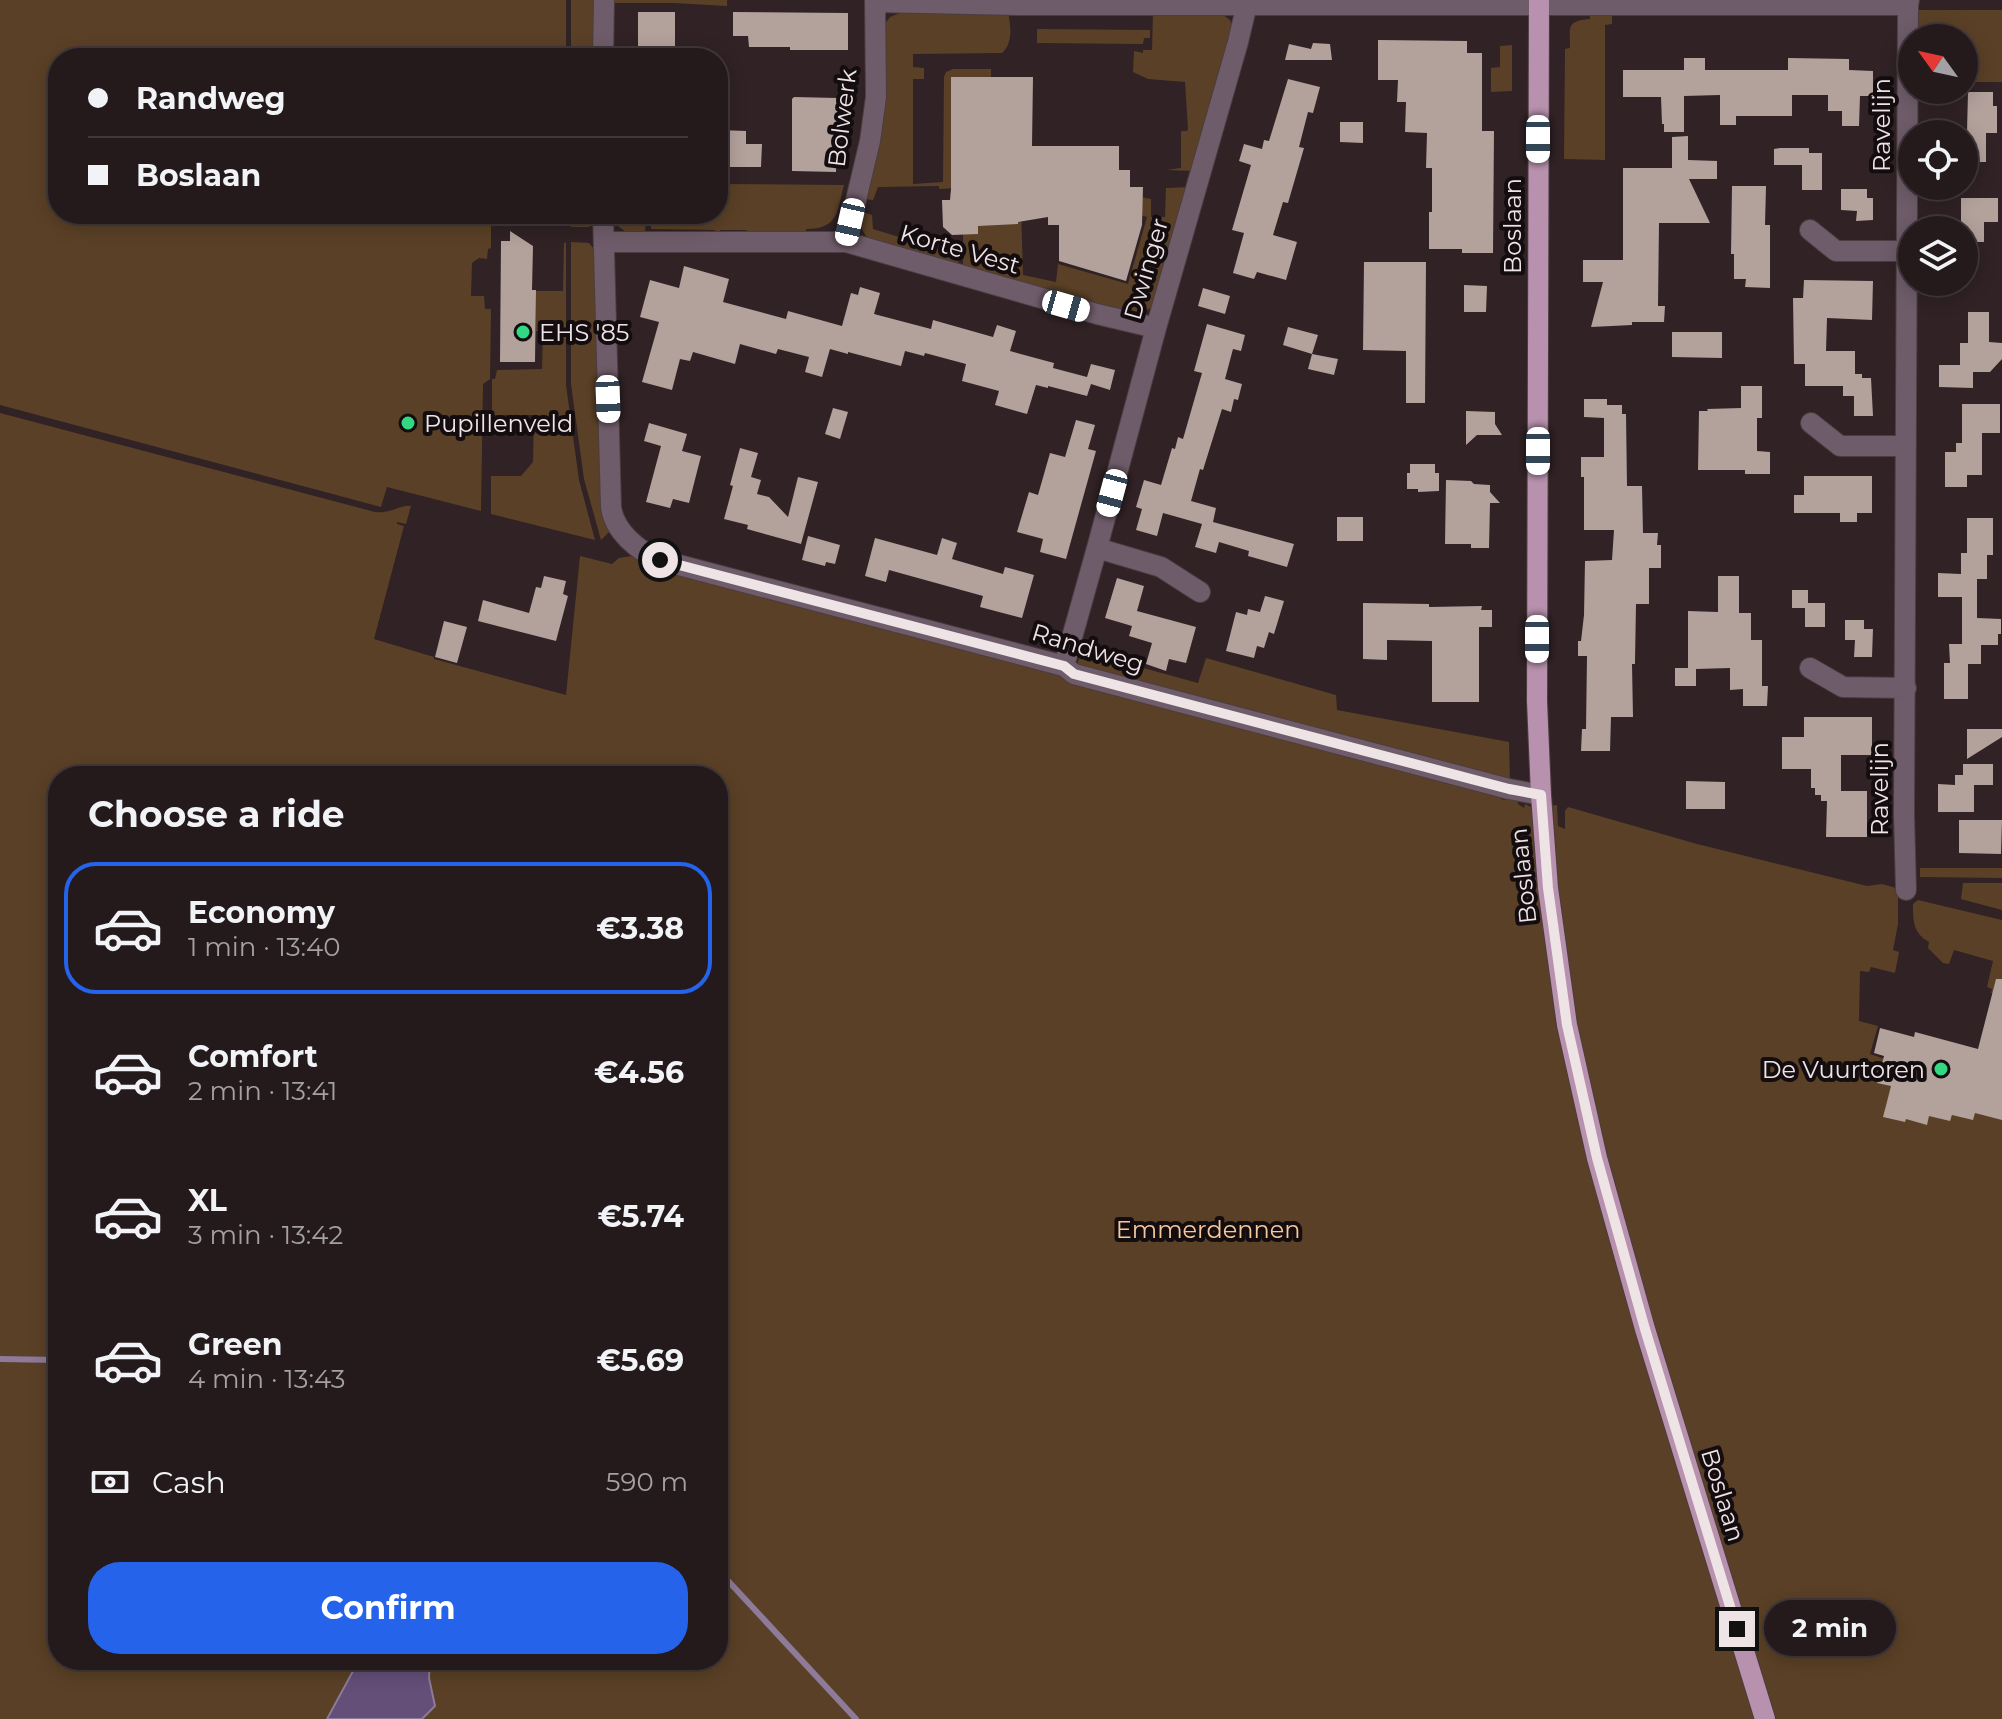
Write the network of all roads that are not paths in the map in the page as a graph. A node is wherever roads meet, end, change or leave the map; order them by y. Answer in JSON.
{"nodes":[{"id":1,"x":604,"y":0,"type":"edge"},
{"id":2,"x":875,"y":1,"type":"edge"},
{"id":3,"x":1248,"y":2,"type":"edge"},
{"id":4,"x":1539,"y":3,"type":"edge"},
{"id":5,"x":1908,"y":3,"type":"edge"},
{"id":6,"x":603,"y":48,"type":"edge"},
{"id":7,"x":1907,"y":216,"type":"edge"},
{"id":8,"x":603,"y":224,"type":"edge"},
{"id":9,"x":1810,"y":230,"type":"dead end"},
{"id":10,"x":604,"y":242,"type":"junction"},
{"id":11,"x":846,"y":242,"type":"junction"},
{"id":12,"x":1898,"y":251,"type":"edge"},
{"id":13,"x":1907,"y":296,"type":"edge"},
{"id":14,"x":1156,"y":328,"type":"junction"},
{"id":15,"x":1811,"y":423,"type":"dead end"},
{"id":16,"x":1906,"y":446,"type":"junction"},
{"id":17,"x":1097,"y":548,"type":"junction"},
{"id":18,"x":1200,"y":592,"type":"dead end"},
{"id":19,"x":1064,"y":666,"type":"junction"},
{"id":20,"x":1810,"y":668,"type":"dead end"},
{"id":21,"x":1906,"y":688,"type":"junction"},
{"id":22,"x":1541,"y":795,"type":"junction"},
{"id":23,"x":1906,"y":890,"type":"dead end"},
{"id":24,"x":1765,"y":1719,"type":"edge"}],
"edges":[{"from":1,"to":6,"type":"street"},
{"from":2,"to":3,"type":"street"},
{"from":2,"to":11,"type":"street","name":"Bolwerk"},
{"from":3,"to":4,"type":"street"},
{"from":3,"to":14,"type":"street","name":"Dwinger"},
{"from":4,"to":5,"type":"street"},
{"from":4,"to":22,"type":"main road","name":"Boslaan"},
{"from":5,"to":7,"type":"street","name":"Ravelijn"},
{"from":8,"to":10,"type":"street"},
{"from":9,"to":12,"type":"street"},
{"from":10,"to":11,"type":"street","name":"Korte Vest"},
{"from":10,"to":19,"type":"street","name":"Randweg"},
{"from":11,"to":14,"type":"street","name":"Korte Vest"},
{"from":13,"to":16,"type":"street","name":"Ravelijn"},
{"from":14,"to":17,"type":"street","name":"Dwinger"},
{"from":15,"to":16,"type":"street"},
{"from":16,"to":21,"type":"street","name":"Ravelijn"},
{"from":17,"to":18,"type":"street"},
{"from":17,"to":19,"type":"street","name":"Dwinger"},
{"from":19,"to":22,"type":"street","name":"Randweg"},
{"from":20,"to":21,"type":"street"},
{"from":21,"to":23,"type":"street","name":"Ravelijn"},
{"from":22,"to":24,"type":"main road","name":"Boslaan"}]}
